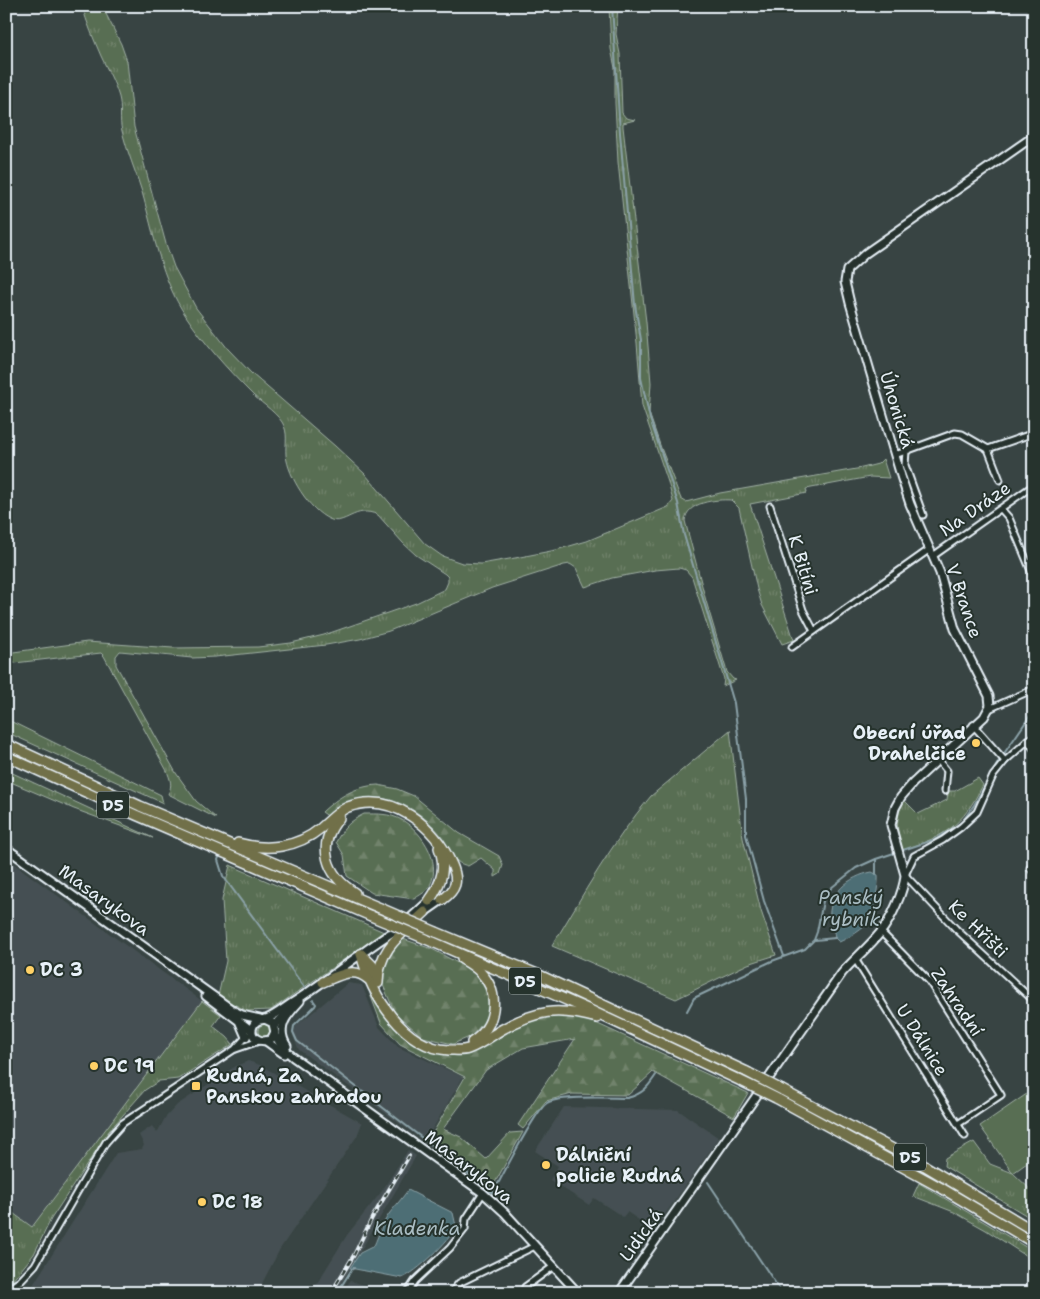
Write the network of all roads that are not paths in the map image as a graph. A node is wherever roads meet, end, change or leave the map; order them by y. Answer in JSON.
{"nodes":[{"id":1,"x":1034,"y":136,"type":"edge"},
{"id":2,"x":900,"y":422,"type":"dead end"},
{"id":3,"x":1034,"y":432,"type":"edge"},
{"id":4,"x":988,"y":449,"type":"junction"},
{"id":5,"x":908,"y":450,"type":"junction"},
{"id":6,"x":895,"y":455,"type":"junction"},
{"id":7,"x":1000,"y":480,"type":"dead end"},
{"id":8,"x":1034,"y":485,"type":"edge"},
{"id":9,"x":770,"y":506,"type":"dead end"},
{"id":10,"x":1001,"y":509,"type":"junction"},
{"id":11,"x":923,"y":515,"type":"dead end"},
{"id":12,"x":931,"y":552,"type":"junction"},
{"id":13,"x":1034,"y":578,"type":"edge"},
{"id":14,"x":814,"y":631,"type":"junction"},
{"id":15,"x":792,"y":647,"type":"dead end"},
{"id":16,"x":1034,"y":689,"type":"edge"},
{"id":17,"x":988,"y":710,"type":"junction"},
{"id":18,"x":973,"y":725,"type":"junction"},
{"id":19,"x":1034,"y":735,"type":"edge"},
{"id":20,"x":1027,"y":740,"type":"junction"},
{"id":21,"x":6,"y":744,"type":"edge"},
{"id":22,"x":1034,"y":750,"type":"edge"},
{"id":23,"x":6,"y":756,"type":"edge"},
{"id":24,"x":1002,"y":758,"type":"junction"},
{"id":25,"x":937,"y":759,"type":"junction"},
{"id":26,"x":945,"y":791,"type":"dead end"},
{"id":27,"x":360,"y":804,"type":"junction"},
{"id":28,"x":427,"y":828,"type":"junction"},
{"id":29,"x":199,"y":831,"type":"junction"},
{"id":30,"x":6,"y":848,"type":"edge"},
{"id":31,"x":905,"y":875,"type":"junction"},
{"id":32,"x":442,"y":900,"type":"joint"},
{"id":33,"x":429,"y":901,"type":"joint"},
{"id":34,"x":380,"y":908,"type":"junction"},
{"id":35,"x":425,"y":912,"type":"junction"},
{"id":36,"x":396,"y":930,"type":"junction"},
{"id":37,"x":881,"y":932,"type":"junction"},
{"id":38,"x":426,"y":939,"type":"junction"},
{"id":39,"x":361,"y":954,"type":"junction"},
{"id":40,"x":854,"y":959,"type":"junction"},
{"id":41,"x":184,"y":976,"type":"junction"},
{"id":42,"x":323,"y":982,"type":"junction"},
{"id":43,"x":374,"y":982,"type":"junction"},
{"id":44,"x":305,"y":994,"type":"junction"},
{"id":45,"x":1034,"y":1001,"type":"edge"},
{"id":46,"x":294,"y":1007,"type":"junction"},
{"id":47,"x":263,"y":1019,"type":"junction"},
{"id":48,"x":623,"y":1025,"type":"junction"},
{"id":49,"x":274,"y":1030,"type":"junction"},
{"id":50,"x":250,"y":1032,"type":"junction"},
{"id":51,"x":262,"y":1041,"type":"junction"},
{"id":52,"x":236,"y":1049,"type":"junction"},
{"id":53,"x":453,"y":1050,"type":"junction"},
{"id":54,"x":326,"y":1081,"type":"junction"},
{"id":55,"x":958,"y":1124,"type":"junction"},
{"id":56,"x":965,"y":1136,"type":"dead end"},
{"id":57,"x":483,"y":1192,"type":"junction"},
{"id":58,"x":1034,"y":1231,"type":"edge"},
{"id":59,"x":1034,"y":1243,"type":"edge"},
{"id":60,"x":535,"y":1246,"type":"junction"},
{"id":61,"x":554,"y":1266,"type":"junction"},
{"id":62,"x":6,"y":1290,"type":"edge"},
{"id":63,"x":407,"y":1293,"type":"edge"},
{"id":64,"x":451,"y":1293,"type":"edge"},
{"id":65,"x":524,"y":1293,"type":"edge"},
{"id":66,"x":578,"y":1293,"type":"edge"},
{"id":67,"x":619,"y":1293,"type":"edge"}],
"edges":[{"from":1,"to":6,"type":"main road","name":"Úhonická"},
{"from":2,"to":5,"type":"street"},
{"from":3,"to":4,"type":"street"},
{"from":4,"to":5,"type":"street"},
{"from":4,"to":7,"type":"street"},
{"from":5,"to":6,"type":"street"},
{"from":5,"to":11,"type":"street"},
{"from":6,"to":12,"type":"main road","name":"Úhonická"},
{"from":8,"to":10,"type":"street","name":"Na Dráze"},
{"from":9,"to":14,"type":"street","name":"K Bitíni"},
{"from":10,"to":12,"type":"street","name":"Na Dráze"},
{"from":10,"to":13,"type":"street"},
{"from":12,"to":14,"type":"street","name":"Na Dráze"},
{"from":12,"to":17,"type":"main road","name":"V Brance"},
{"from":14,"to":15,"type":"street","name":"Na Dráze"},
{"from":16,"to":17,"type":"street"},
{"from":17,"to":18,"type":"main road"},
{"from":18,"to":24,"type":"street"},
{"from":18,"to":25,"type":"main road"},
{"from":19,"to":20,"type":"street"},
{"from":20,"to":22,"type":"street"},
{"from":20,"to":24,"type":"street"},
{"from":21,"to":29,"type":"highway","number":"D5"},
{"from":23,"to":38,"type":"highway","number":"D5","bridge":true},
{"from":24,"to":31,"type":"street"},
{"from":25,"to":26,"type":"street"},
{"from":25,"to":31,"type":"main road"},
{"from":27,"to":28,"type":"highway"},
{"from":27,"to":29,"type":"highway"},
{"from":27,"to":34,"type":"highway"},
{"from":28,"to":32,"type":"highway"},
{"from":28,"to":33,"type":"highway"},
{"from":29,"to":34,"type":"highway","number":"D5"},
{"from":30,"to":41,"type":"main road","name":"Masarykova"},
{"from":31,"to":37,"type":"main road","name":"Lidická"},
{"from":31,"to":45,"type":"street","name":"Ke Hřišti"},
{"from":32,"to":35,"type":"main road"},
{"from":33,"to":36,"type":"main road"},
{"from":34,"to":58,"type":"highway","number":"D5","bridge":true},
{"from":35,"to":36,"type":"main road"},
{"from":35,"to":43,"type":"highway"},
{"from":36,"to":39,"type":"main road"},
{"from":37,"to":40,"type":"main road","name":"Lidická"},
{"from":37,"to":55,"type":"street","name":"Zahradní"},
{"from":38,"to":48,"type":"highway","number":"D5"},
{"from":38,"to":53,"type":"highway"},
{"from":39,"to":42,"type":"main road"},
{"from":39,"to":43,"type":"highway"},
{"from":40,"to":55,"type":"street","name":"U Dálnice"},
{"from":40,"to":67,"type":"main road","name":"Lidická"},
{"from":41,"to":47,"type":"main road","name":"Masarykova"},
{"from":41,"to":50,"type":"main road","name":"Masarykova"},
{"from":42,"to":43,"type":"highway"},
{"from":42,"to":44,"type":"main road"},
{"from":43,"to":53,"type":"highway"},
{"from":44,"to":46,"type":"main road"},
{"from":44,"to":47,"type":"main road"},
{"from":46,"to":49,"type":"main road"},
{"from":46,"to":54,"type":"main road"},
{"from":47,"to":49,"type":"main road"},
{"from":47,"to":50,"type":"main road"},
{"from":48,"to":53,"type":"highway"},
{"from":48,"to":59,"type":"highway","number":"D5","bridge":true},
{"from":49,"to":51,"type":"main road"},
{"from":49,"to":54,"type":"main road","name":"Masarykova"},
{"from":50,"to":51,"type":"main road"},
{"from":50,"to":52,"type":"street"},
{"from":51,"to":52,"type":"street"},
{"from":51,"to":54,"type":"main road","name":"Masarykova"},
{"from":52,"to":62,"type":"street"},
{"from":54,"to":57,"type":"main road","name":"Masarykova"},
{"from":55,"to":56,"type":"street","name":"U Dálnice"},
{"from":57,"to":60,"type":"main road","name":"Masarykova"},
{"from":57,"to":63,"type":"street"},
{"from":60,"to":61,"type":"main road","name":"Masarykova"},
{"from":60,"to":64,"type":"street"},
{"from":61,"to":65,"type":"street"},
{"from":61,"to":66,"type":"main road","name":"Masarykova"}]}
